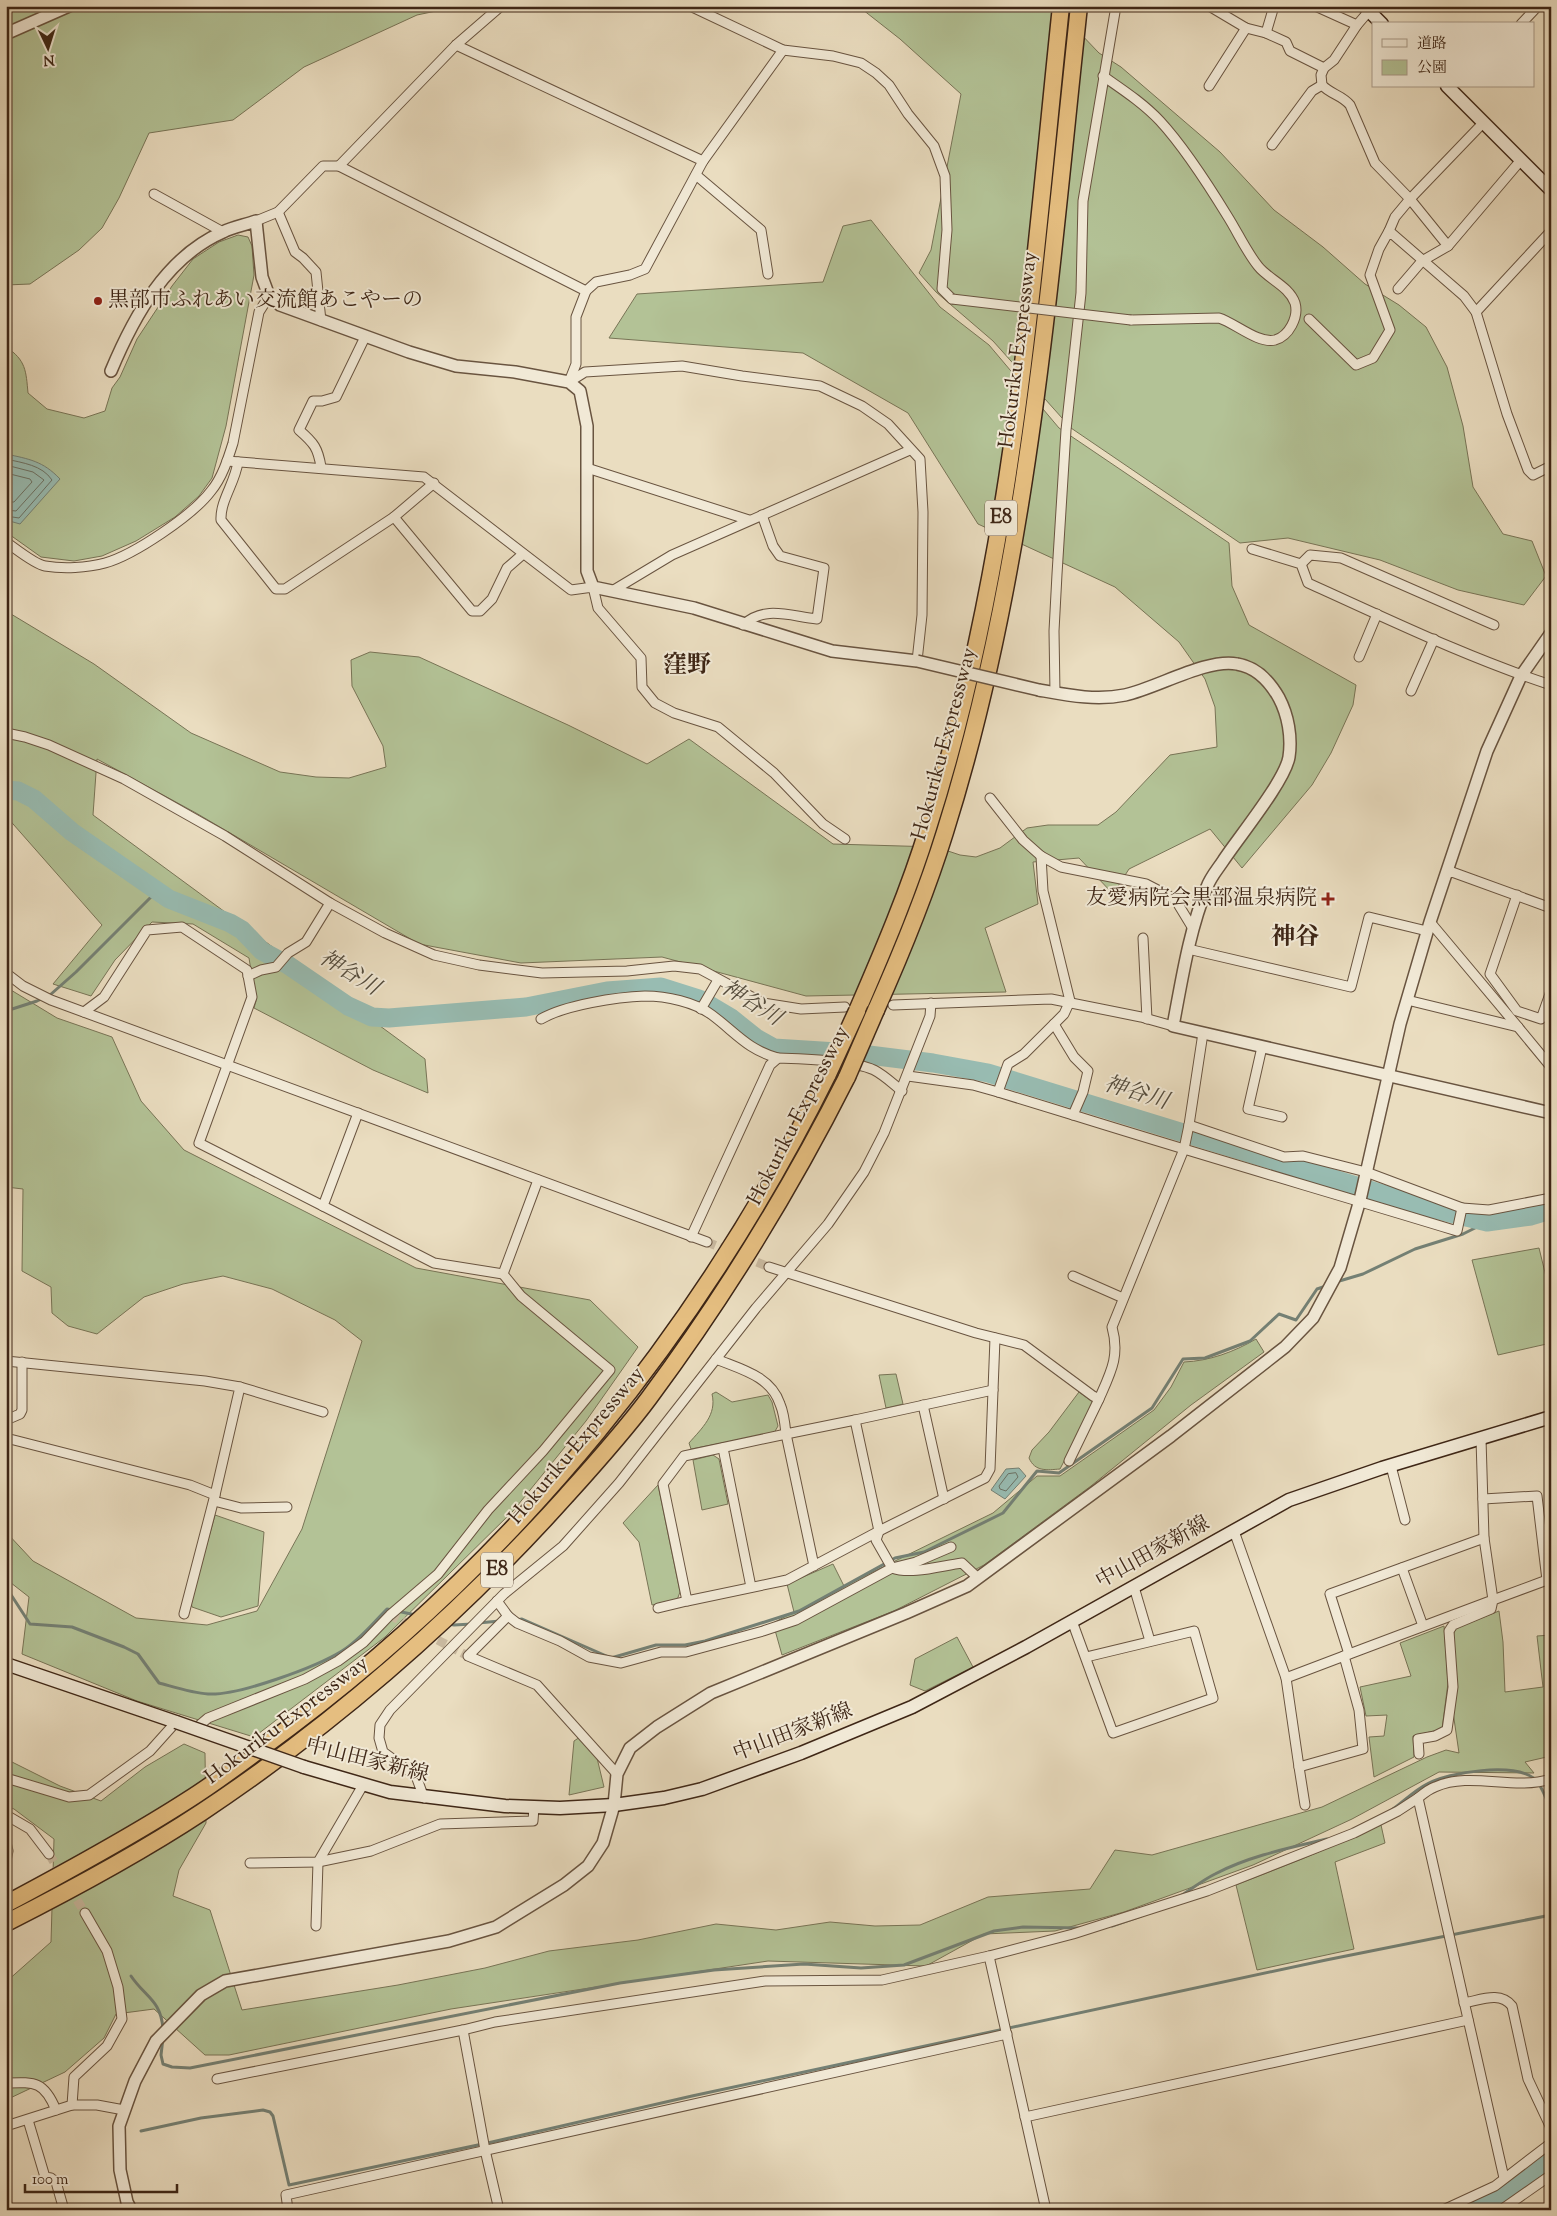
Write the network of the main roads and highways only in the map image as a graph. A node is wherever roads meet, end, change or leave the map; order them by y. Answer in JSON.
{"nodes":[{"id":1,"x":1060,"y":6,"type":"edge"},
{"id":2,"x":1079,"y":6,"type":"edge"},
{"id":3,"x":1366,"y":9,"type":"edge"},
{"id":4,"x":1380,"y":22,"type":"edge"},
{"id":5,"x":1454,"y":88,"type":"edge"},
{"id":6,"x":1551,"y":190,"type":"edge"},
{"id":7,"x":1551,"y":1417,"type":"edge"},
{"id":8,"x":6,"y":1664,"type":"edge"},
{"id":9,"x":6,"y":1904,"type":"edge"},
{"id":10,"x":6,"y":1923,"type":"edge"}],
"edges":[{"from":1,"to":9,"type":"highway","name":"Hokuriku Expressway","number":"E8","bridge":true},
{"from":2,"to":10,"type":"highway","name":"Hokuriku Expressway","number":"E8","bridge":true},
{"from":3,"to":4,"type":"main road"},
{"from":5,"to":6,"type":"main road"},
{"from":7,"to":8,"type":"main road","name":"中山田家新線","bridge":true}]}
